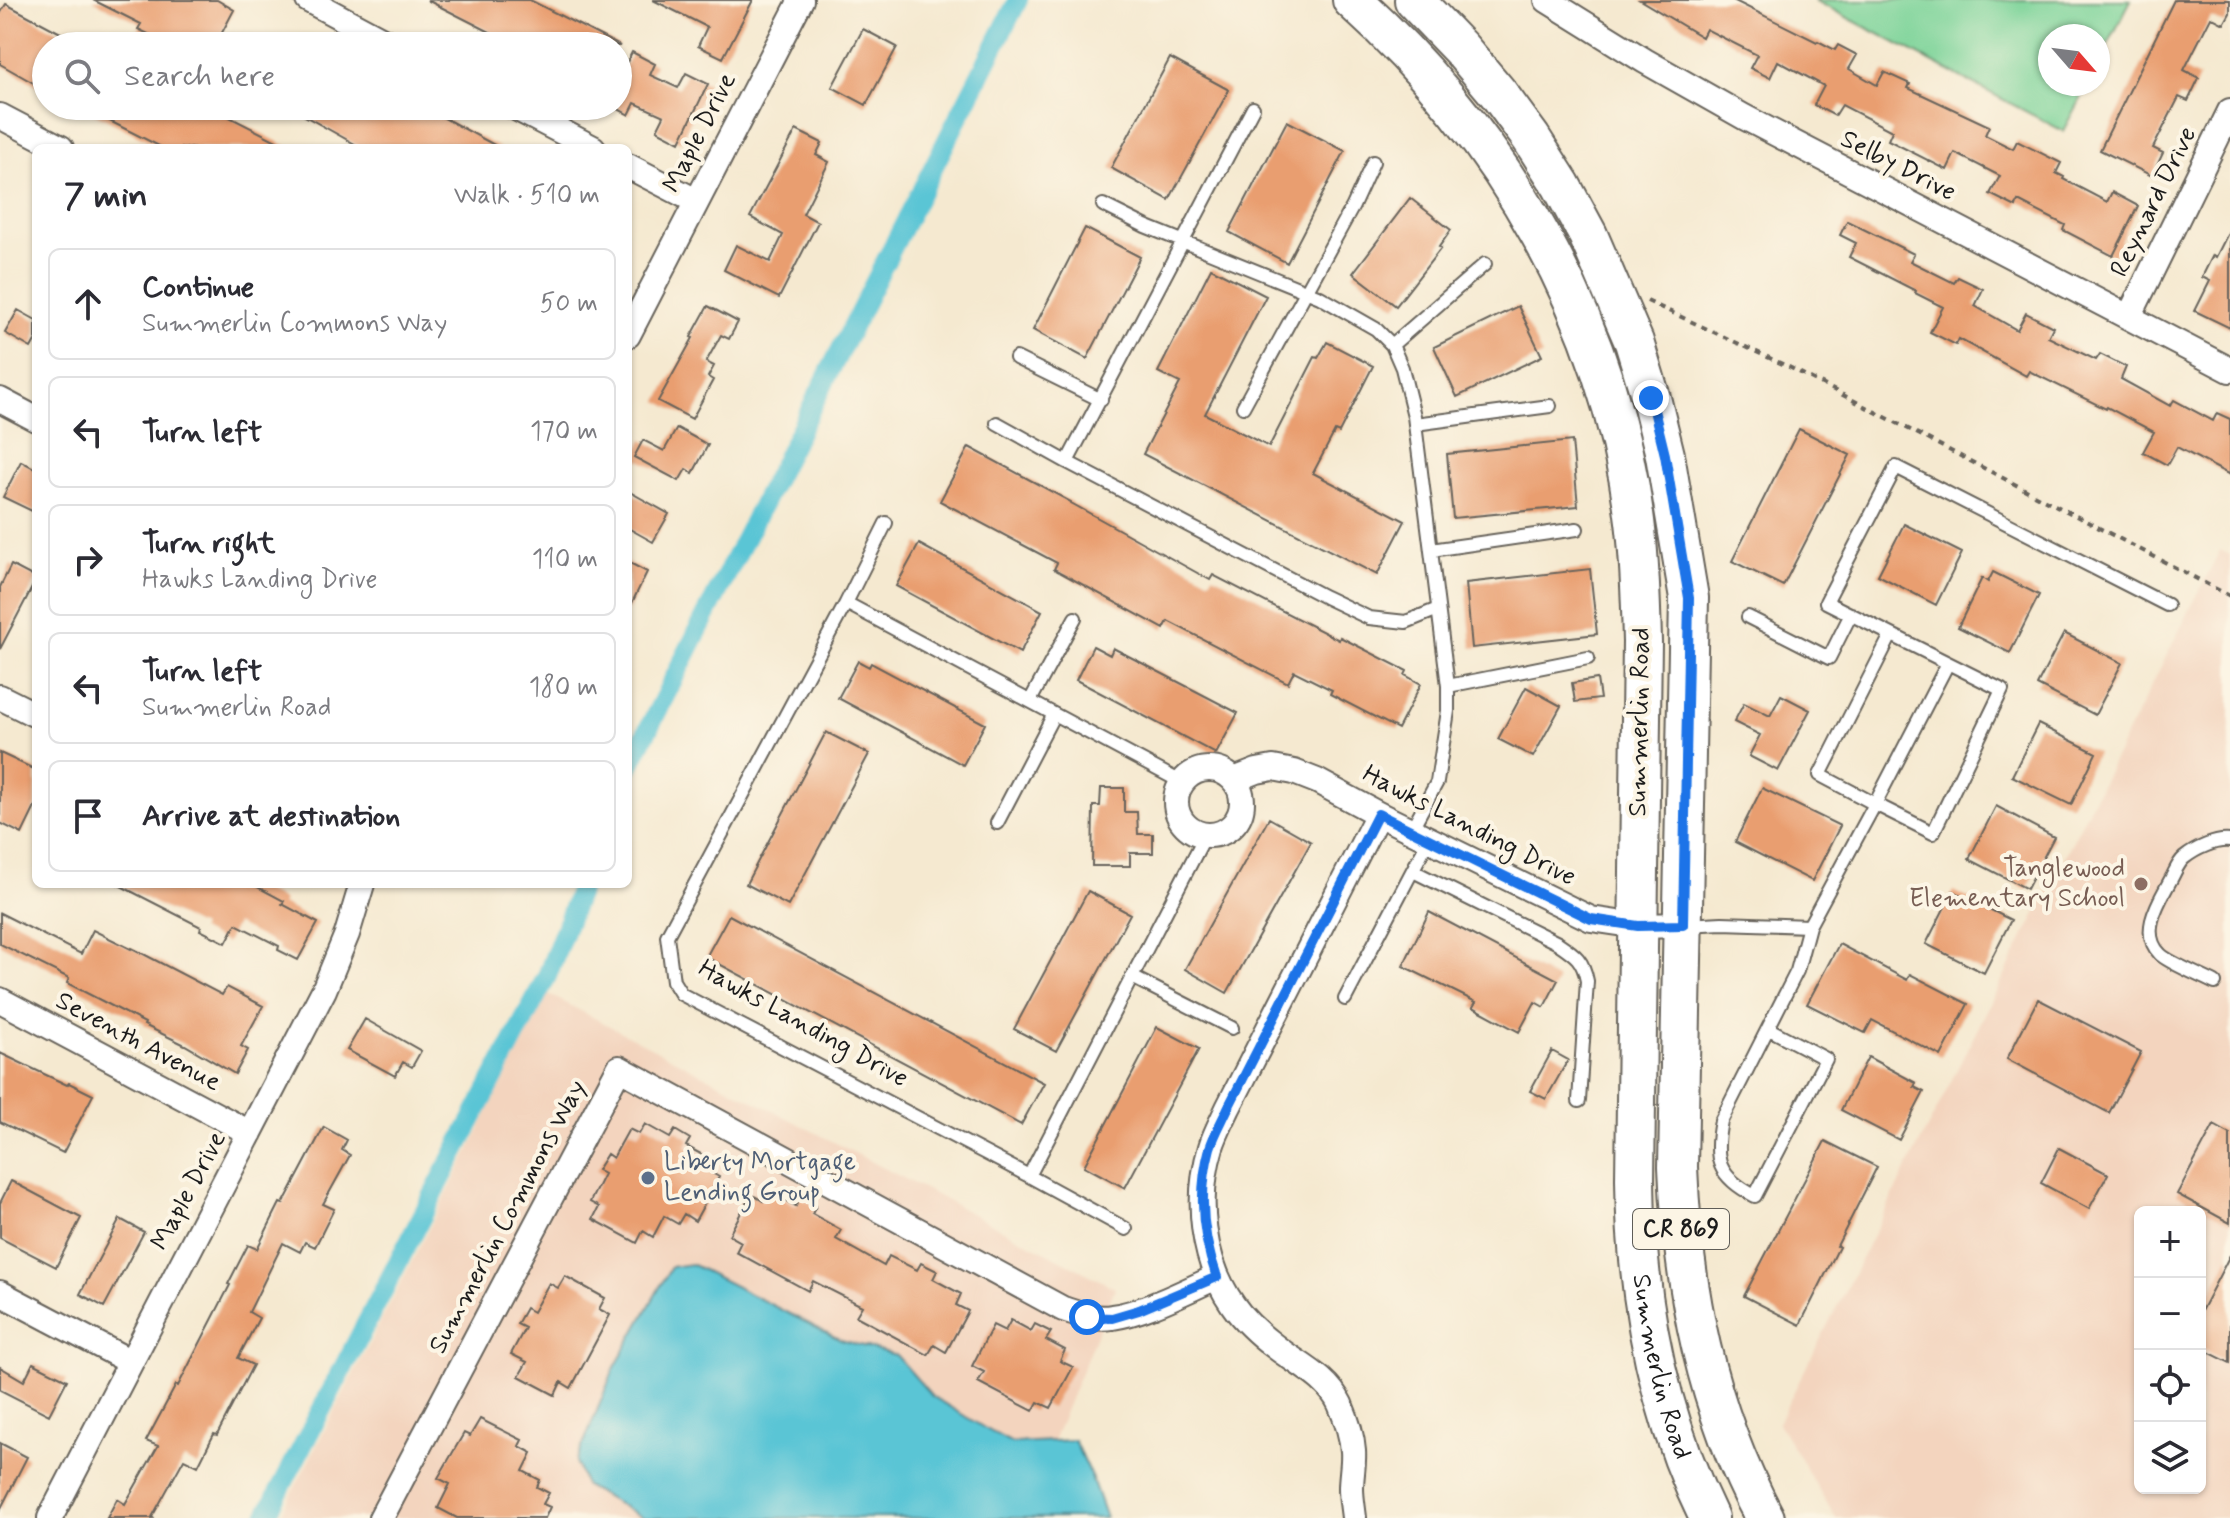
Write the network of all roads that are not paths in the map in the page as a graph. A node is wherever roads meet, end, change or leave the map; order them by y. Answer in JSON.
{"nodes":[{"id":1,"x":308,"y":0,"type":"edge"},
{"id":2,"x":801,"y":0,"type":"edge"},
{"id":3,"x":1352,"y":0,"type":"edge"},
{"id":4,"x":1414,"y":0,"type":"edge"},
{"id":5,"x":1547,"y":0,"type":"edge"},
{"id":6,"x":368,"y":32,"type":"edge"},
{"id":7,"x":1253,"y":108,"type":"dead end"},
{"id":8,"x":2230,"y":111,"type":"edge"},
{"id":9,"x":0,"y":116,"type":"edge"},
{"id":10,"x":539,"y":120,"type":"edge"},
{"id":11,"x":53,"y":144,"type":"edge"},
{"id":12,"x":585,"y":144,"type":"edge"},
{"id":13,"x":1373,"y":162,"type":"dead end"},
{"id":14,"x":632,"y":168,"type":"edge"},
{"id":15,"x":696,"y":201,"type":"junction"},
{"id":16,"x":1103,"y":205,"type":"dead end"},
{"id":17,"x":1183,"y":241,"type":"junction"},
{"id":18,"x":1485,"y":264,"type":"dead end"},
{"id":19,"x":1306,"y":290,"type":"junction"},
{"id":20,"x":2129,"y":317,"type":"junction"},
{"id":21,"x":632,"y":327,"type":"edge"},
{"id":22,"x":1392,"y":345,"type":"junction"},
{"id":23,"x":1016,"y":358,"type":"dead end"},
{"id":24,"x":2230,"y":370,"type":"edge"},
{"id":25,"x":0,"y":400,"type":"edge"},
{"id":26,"x":1101,"y":400,"type":"junction"},
{"id":27,"x":1550,"y":406,"type":"dead end"},
{"id":28,"x":1243,"y":407,"type":"dead end"},
{"id":29,"x":32,"y":417,"type":"edge"},
{"id":30,"x":997,"y":423,"type":"dead end"},
{"id":31,"x":1415,"y":424,"type":"junction"},
{"id":32,"x":1067,"y":462,"type":"junction"},
{"id":33,"x":886,"y":523,"type":"dead end"},
{"id":34,"x":1577,"y":529,"type":"dead end"},
{"id":35,"x":1431,"y":550,"type":"junction"},
{"id":36,"x":846,"y":603,"type":"junction"},
{"id":37,"x":2167,"y":605,"type":"dead end"},
{"id":38,"x":1438,"y":609,"type":"junction"},
{"id":39,"x":1851,"y":614,"type":"junction"},
{"id":40,"x":1748,"y":617,"type":"dead end"},
{"id":41,"x":1075,"y":618,"type":"dead end"},
{"id":42,"x":1891,"y":635,"type":"junction"},
{"id":43,"x":1588,"y":658,"type":"dead end"},
{"id":44,"x":1948,"y":663,"type":"junction"},
{"id":45,"x":1448,"y":686,"type":"junction"},
{"id":46,"x":0,"y":697,"type":"edge"},
{"id":47,"x":1030,"y":701,"type":"junction"},
{"id":48,"x":32,"y":713,"type":"edge"},
{"id":49,"x":1054,"y":714,"type":"junction"},
{"id":50,"x":1234,"y":780,"type":"junction"},
{"id":51,"x":1183,"y":783,"type":"junction"},
{"id":52,"x":1875,"y":804,"type":"junction"},
{"id":53,"x":1378,"y":814,"type":"junction"},
{"id":54,"x":997,"y":823,"type":"dead end"},
{"id":55,"x":1420,"y":835,"type":"junction"},
{"id":56,"x":1205,"y":836,"type":"junction"},
{"id":57,"x":2230,"y":841,"type":"edge"},
{"id":58,"x":1413,"y":871,"type":"junction"},
{"id":59,"x":361,"y":888,"type":"edge"},
{"id":60,"x":1683,"y":925,"type":"junction"},
{"id":61,"x":1638,"y":926,"type":"junction"},
{"id":62,"x":1809,"y":926,"type":"junction"},
{"id":63,"x":1132,"y":977,"type":"junction"},
{"id":64,"x":2215,"y":983,"type":"dead end"},
{"id":65,"x":1345,"y":999,"type":"dead end"},
{"id":66,"x":0,"y":1000,"type":"edge"},
{"id":67,"x":1232,"y":1028,"type":"dead end"},
{"id":68,"x":1769,"y":1029,"type":"junction"},
{"id":69,"x":1579,"y":1101,"type":"dead end"},
{"id":70,"x":250,"y":1133,"type":"junction"},
{"id":71,"x":1029,"y":1176,"type":"junction"},
{"id":72,"x":1126,"y":1229,"type":"dead end"},
{"id":73,"x":1217,"y":1277,"type":"junction"},
{"id":74,"x":0,"y":1293,"type":"edge"},
{"id":75,"x":131,"y":1362,"type":"junction"},
{"id":76,"x":50,"y":1518,"type":"edge"},
{"id":77,"x":381,"y":1518,"type":"edge"},
{"id":78,"x":1354,"y":1518,"type":"edge"},
{"id":79,"x":1709,"y":1518,"type":"edge"},
{"id":80,"x":1765,"y":1518,"type":"edge"}],
"edges":[{"from":1,"to":6,"type":"street"},
{"from":2,"to":15,"type":"street","name":"Maple Drive"},
{"from":3,"to":61,"type":"main road","name":"Summerlin Road","number":"CR 869"},
{"from":4,"to":60,"type":"main road","name":"Summerlin Road","number":"CR 869"},
{"from":5,"to":20,"type":"street","name":"Selby Drive"},
{"from":7,"to":17,"type":"lane"},
{"from":8,"to":20,"type":"street","name":"Reynard Drive"},
{"from":9,"to":11,"type":"street"},
{"from":10,"to":12,"type":"street"},
{"from":13,"to":19,"type":"lane"},
{"from":14,"to":15,"type":"street"},
{"from":15,"to":21,"type":"street","name":"Maple Drive"},
{"from":16,"to":17,"type":"lane"},
{"from":17,"to":19,"type":"lane"},
{"from":17,"to":26,"type":"lane"},
{"from":18,"to":22,"type":"lane"},
{"from":19,"to":22,"type":"lane"},
{"from":19,"to":28,"type":"lane"},
{"from":20,"to":24,"type":"street","name":"Selby Drive"},
{"from":22,"to":31,"type":"lane"},
{"from":23,"to":26,"type":"lane"},
{"from":25,"to":29,"type":"street"},
{"from":26,"to":32,"type":"lane"},
{"from":27,"to":31,"type":"lane"},
{"from":30,"to":32,"type":"lane"},
{"from":31,"to":35,"type":"lane"},
{"from":32,"to":38,"type":"lane"},
{"from":33,"to":36,"type":"lane","name":"Hawks Landing Drive"},
{"from":34,"to":35,"type":"lane"},
{"from":35,"to":38,"type":"lane"},
{"from":36,"to":47,"type":"lane"},
{"from":36,"to":71,"type":"lane","name":"Hawks Landing Drive"},
{"from":37,"to":39,"type":"lane"},
{"from":38,"to":45,"type":"lane"},
{"from":39,"to":40,"type":"lane"},
{"from":39,"to":42,"type":"lane"},
{"from":41,"to":47,"type":"lane"},
{"from":42,"to":44,"type":"lane"},
{"from":42,"to":52,"type":"lane"},
{"from":43,"to":45,"type":"lane"},
{"from":44,"to":52,"type":"lane"},
{"from":44,"to":52,"type":"lane"},
{"from":45,"to":55,"type":"lane"},
{"from":46,"to":48,"type":"street"},
{"from":47,"to":49,"type":"lane"},
{"from":49,"to":51,"type":"lane"},
{"from":49,"to":54,"type":"lane"},
{"from":50,"to":51,"type":"street","name":"Hawks Landing Drive"},
{"from":50,"to":53,"type":"street","name":"Hawks Landing Drive"},
{"from":50,"to":56,"type":"street"},
{"from":51,"to":56,"type":"street"},
{"from":52,"to":62,"type":"lane"},
{"from":53,"to":55,"type":"street","name":"Hawks Landing Drive"},
{"from":53,"to":73,"type":"street"},
{"from":55,"to":58,"type":"lane"},
{"from":55,"to":61,"type":"street","name":"Hawks Landing Drive"},
{"from":56,"to":63,"type":"lane"},
{"from":57,"to":64,"type":"lane"},
{"from":58,"to":65,"type":"lane"},
{"from":58,"to":69,"type":"lane"},
{"from":59,"to":70,"type":"street","name":"Maple Drive"},
{"from":60,"to":61,"type":"street","name":"Hawks Landing Drive"},
{"from":60,"to":62,"type":"lane"},
{"from":60,"to":80,"type":"main road","name":"Summerlin Road","number":"CR 869"},
{"from":61,"to":79,"type":"main road","name":"Summerlin Road","number":"CR 869"},
{"from":62,"to":68,"type":"lane"},
{"from":63,"to":67,"type":"lane"},
{"from":63,"to":71,"type":"lane"},
{"from":66,"to":70,"type":"street","name":"Seventh Avenue"},
{"from":68,"to":68,"type":"lane"},
{"from":70,"to":75,"type":"street","name":"Maple Drive"},
{"from":71,"to":72,"type":"lane","name":"Hawks Landing Drive"},
{"from":73,"to":77,"type":"street","name":"Summerlin Commons Way"},
{"from":73,"to":78,"type":"street"},
{"from":74,"to":75,"type":"street"},
{"from":75,"to":76,"type":"street","name":"Maple Drive"}]}
